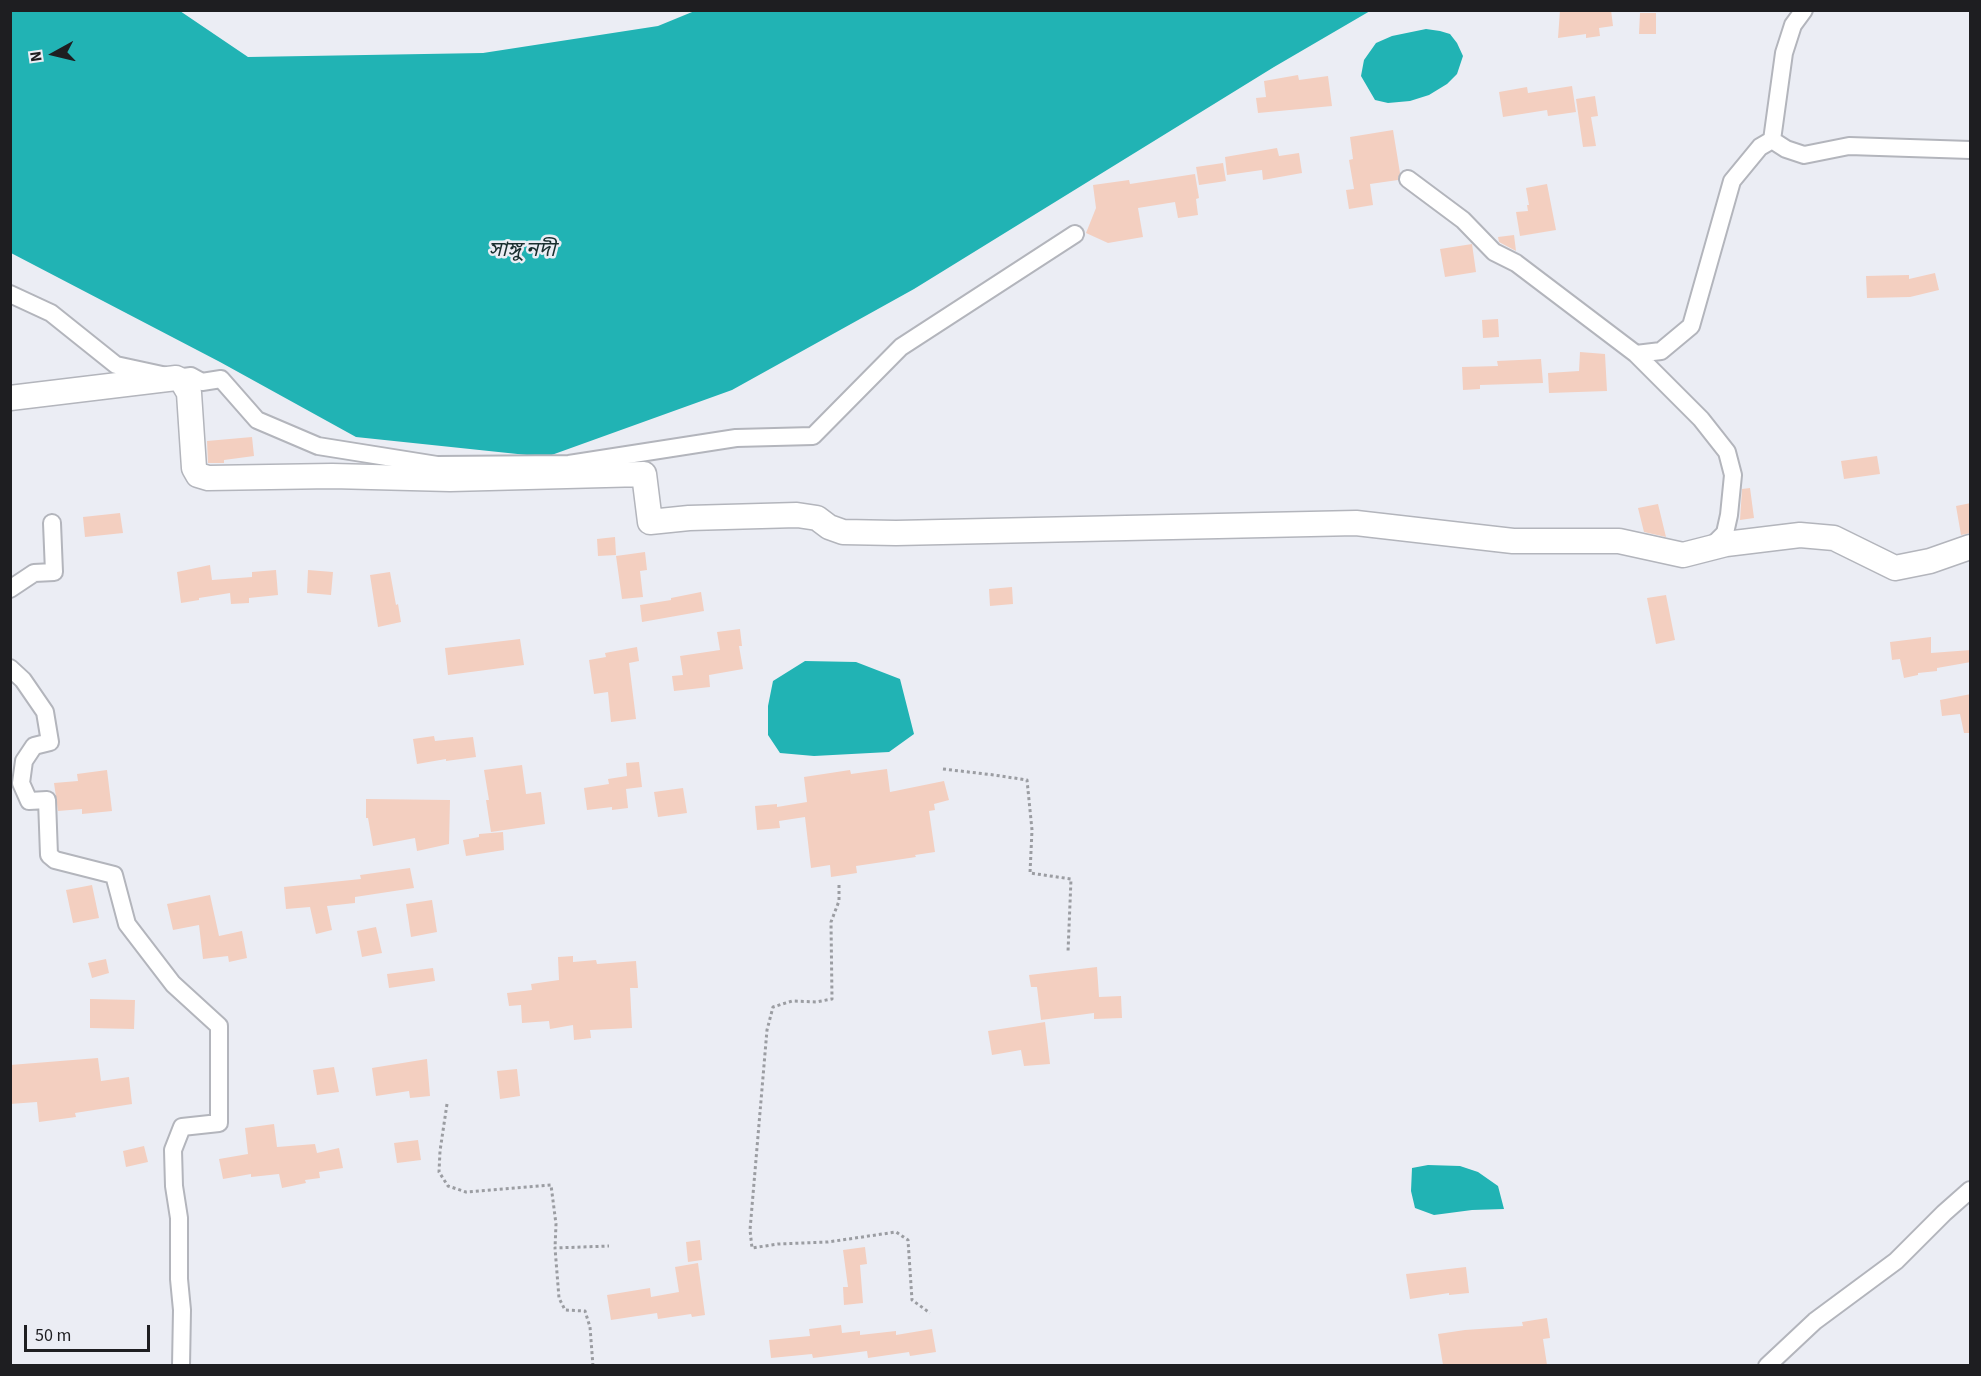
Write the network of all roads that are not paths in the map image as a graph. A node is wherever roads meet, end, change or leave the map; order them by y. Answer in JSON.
{"nodes":[{"id":1,"x":1804,"y":10,"type":"edge"},
{"id":2,"x":1772,"y":140,"type":"junction"},
{"id":3,"x":1971,"y":150,"type":"edge"},
{"id":4,"x":1408,"y":178,"type":"dead end"},
{"id":5,"x":1075,"y":234,"type":"dead end"},
{"id":6,"x":10,"y":294,"type":"edge"},
{"id":7,"x":1636,"y":354,"type":"junction"},
{"id":8,"x":176,"y":378,"type":"junction"},
{"id":9,"x":10,"y":398,"type":"edge"},
{"id":10,"x":52,"y":523,"type":"dead end"},
{"id":11,"x":1971,"y":547,"type":"edge"},
{"id":12,"x":1710,"y":549,"type":"junction"},
{"id":13,"x":10,"y":589,"type":"edge"},
{"id":14,"x":10,"y":668,"type":"edge"},
{"id":15,"x":1971,"y":1190,"type":"edge"},
{"id":16,"x":181,"y":1365,"type":"edge"},
{"id":17,"x":1767,"y":1365,"type":"edge"}],
"edges":[{"from":1,"to":2,"type":"street"},
{"from":2,"to":3,"type":"street"},
{"from":2,"to":7,"type":"street"},
{"from":4,"to":7,"type":"street"},
{"from":5,"to":8,"type":"street"},
{"from":6,"to":8,"type":"street"},
{"from":7,"to":12,"type":"street"},
{"from":8,"to":9,"type":"main road"},
{"from":8,"to":12,"type":"main road"},
{"from":10,"to":13,"type":"street"},
{"from":11,"to":12,"type":"main road"},
{"from":14,"to":16,"type":"street"},
{"from":15,"to":17,"type":"street"}]}
